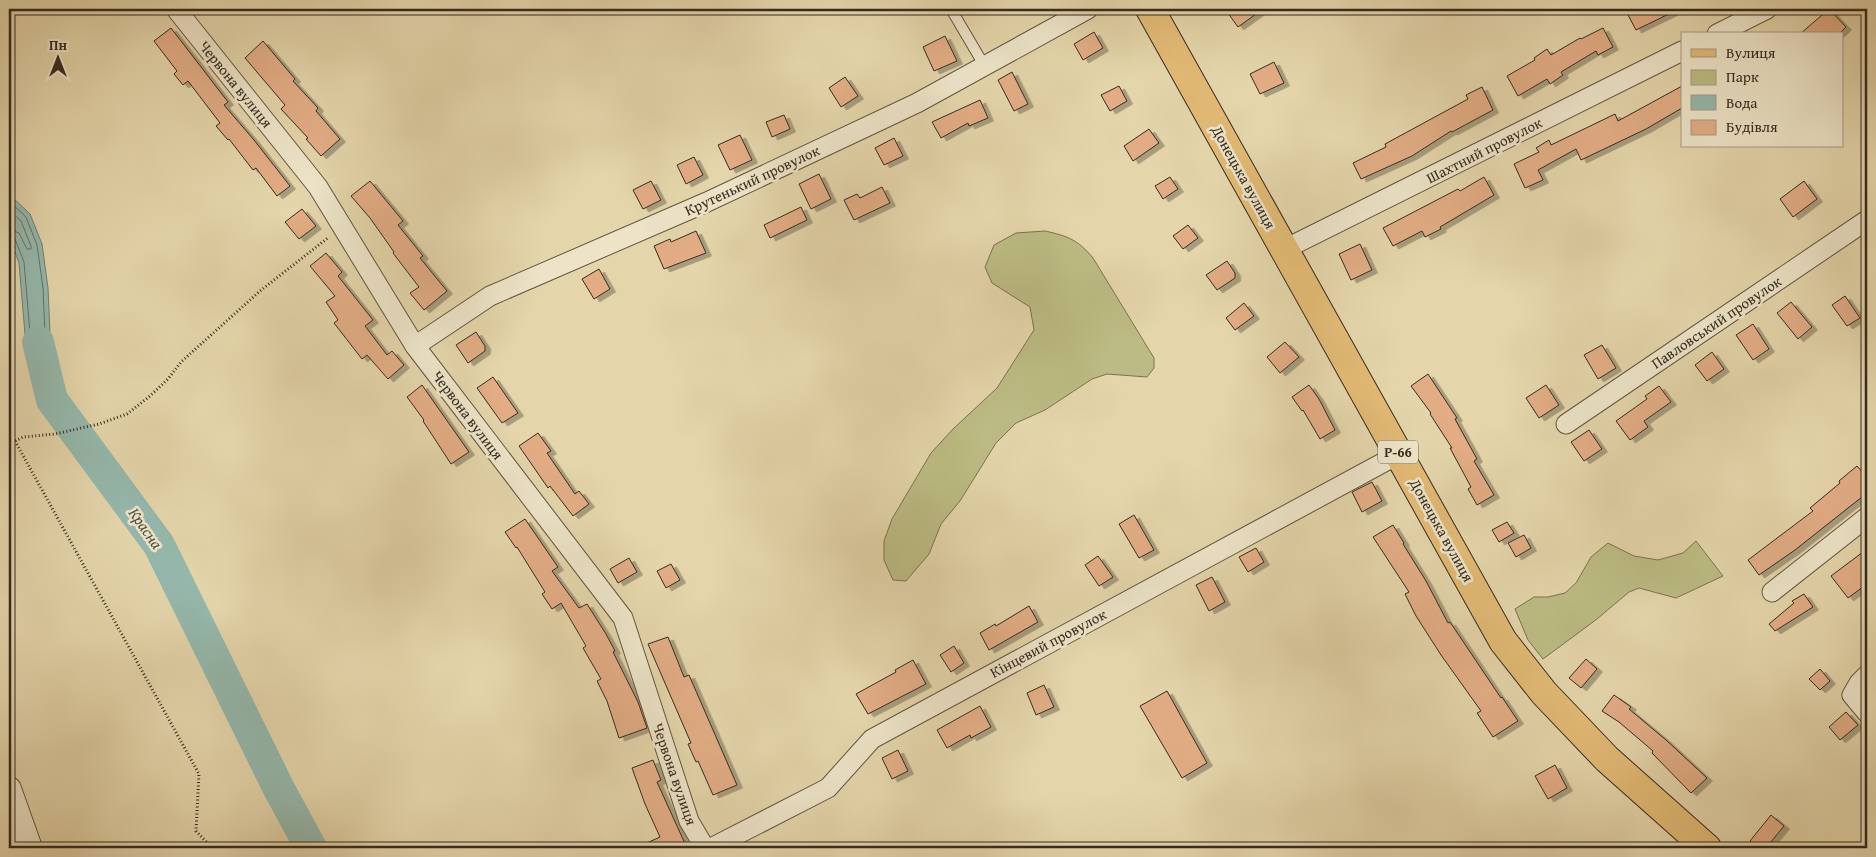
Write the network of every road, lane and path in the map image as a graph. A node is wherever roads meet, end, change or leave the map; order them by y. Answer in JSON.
{"nodes":[{"id":1,"x":176,"y":9,"type":"edge"},
{"id":2,"x":951,"y":9,"type":"edge"},
{"id":3,"x":1088,"y":9,"type":"edge"},
{"id":4,"x":1150,"y":9,"type":"edge"},
{"id":5,"x":1767,"y":9,"type":"edge"},
{"id":6,"x":1721,"y":32,"type":"edge"},
{"id":7,"x":1681,"y":51,"type":"edge"},
{"id":8,"x":984,"y":65,"type":"junction"},
{"id":9,"x":1867,"y":220,"type":"edge"},
{"id":10,"x":342,"y":227,"type":"junction"},
{"id":11,"x":1285,"y":249,"type":"junction"},
{"id":12,"x":415,"y":346,"type":"junction"},
{"id":13,"x":1566,"y":424,"type":"dead end"},
{"id":14,"x":15,"y":441,"type":"junction"},
{"id":15,"x":9,"y":444,"type":"edge"},
{"id":16,"x":1399,"y":454,"type":"junction"},
{"id":17,"x":1867,"y":517,"type":"edge"},
{"id":18,"x":1772,"y":592,"type":"dead end"},
{"id":19,"x":1867,"y":675,"type":"edge"},
{"id":20,"x":1867,"y":713,"type":"edge"},
{"id":21,"x":9,"y":790,"type":"edge"},
{"id":22,"x":1700,"y":846,"type":"edge"},
{"id":23,"x":30,"y":848,"type":"edge"},
{"id":24,"x":212,"y":848,"type":"edge"},
{"id":25,"x":705,"y":848,"type":"edge"},
{"id":26,"x":711,"y":848,"type":"edge"}],
"edges":[{"from":1,"to":10,"type":"street","name":"Червона вулиця"},
{"from":2,"to":8,"type":"lane"},
{"from":3,"to":8,"type":"street","name":"Крутенький провулок"},
{"from":4,"to":11,"type":"main road","name":"Донецька вулиця","number":"Р-66"},
{"from":5,"to":6,"type":"street"},
{"from":7,"to":11,"type":"street","name":"Шахтний провулок"},
{"from":8,"to":12,"type":"street","name":"Крутенький провулок"},
{"from":9,"to":13,"type":"street","name":"Павловський провулок"},
{"from":10,"to":12,"type":"street","name":"Червона вулиця"},
{"from":10,"to":14,"type":"path"},
{"from":11,"to":16,"type":"main road","name":"Донецька вулиця","number":"Р-66"},
{"from":12,"to":25,"type":"street","name":"Червона вулиця"},
{"from":14,"to":15,"type":"path"},
{"from":14,"to":24,"type":"path"},
{"from":16,"to":22,"type":"main road","name":"Донецька вулиця","number":"Р-66"},
{"from":16,"to":26,"type":"street","name":"Кінцевий провулок"},
{"from":17,"to":18,"type":"street"},
{"from":19,"to":20,"type":"street"},
{"from":21,"to":23,"type":"street"}]}
